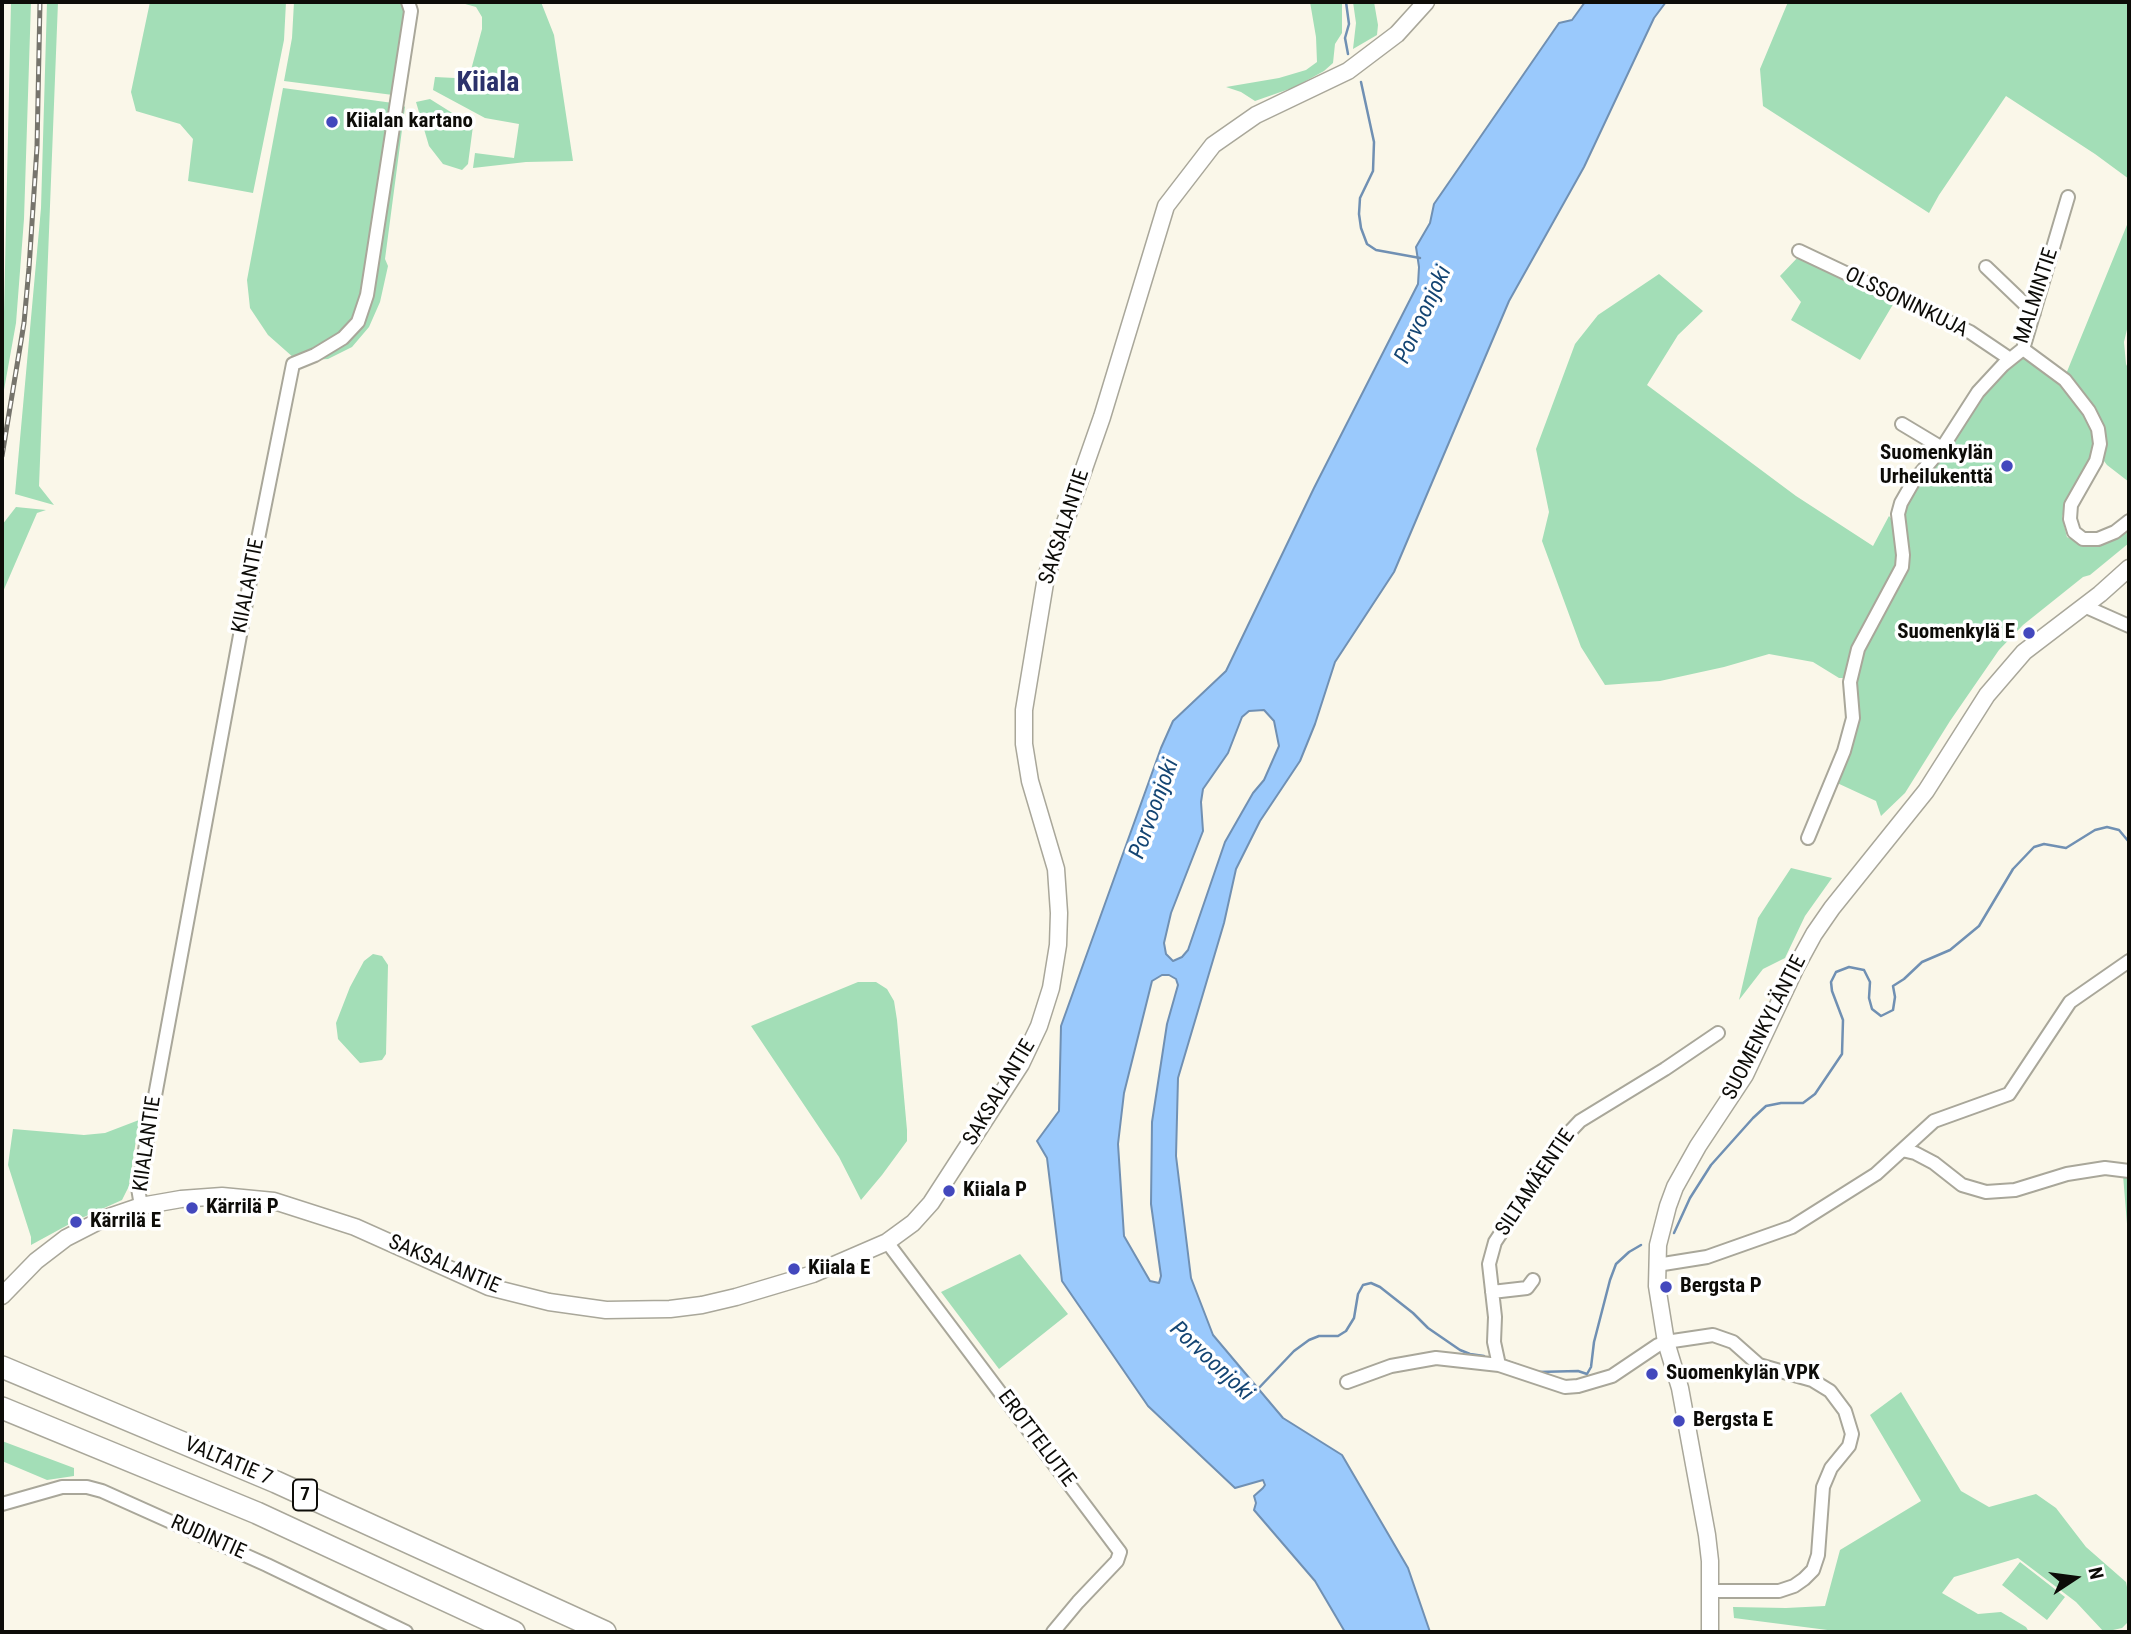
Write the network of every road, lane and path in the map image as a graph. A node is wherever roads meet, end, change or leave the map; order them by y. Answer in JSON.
{"nodes":[{"id":1,"x":408,"y":2,"type":"edge"},
{"id":2,"x":1426,"y":2,"type":"edge"},
{"id":3,"x":2068,"y":197,"type":"dead end"},
{"id":4,"x":1798,"y":251,"type":"dead end"},
{"id":5,"x":1986,"y":267,"type":"dead end"},
{"id":6,"x":2034,"y":313,"type":"junction"},
{"id":7,"x":2023,"y":349,"type":"junction"},
{"id":8,"x":2010,"y":359,"type":"junction"},
{"id":9,"x":1902,"y":424,"type":"dead end"},
{"id":10,"x":1942,"y":448,"type":"junction"},
{"id":11,"x":2129,"y":521,"type":"edge"},
{"id":12,"x":2129,"y":568,"type":"edge"},
{"id":13,"x":2084,"y":606,"type":"junction"},
{"id":14,"x":2129,"y":626,"type":"edge"},
{"id":15,"x":1808,"y":838,"type":"dead end"},
{"id":16,"x":2129,"y":961,"type":"edge"},
{"id":17,"x":1718,"y":1033,"type":"dead end"},
{"id":18,"x":1902,"y":1150,"type":"junction"},
{"id":19,"x":2129,"y":1171,"type":"edge"},
{"id":20,"x":141,"y":1206,"type":"junction"},
{"id":21,"x":887,"y":1242,"type":"junction"},
{"id":22,"x":1657,"y":1265,"type":"junction"},
{"id":23,"x":1533,"y":1280,"type":"dead end"},
{"id":24,"x":1492,"y":1292,"type":"junction"},
{"id":25,"x":2,"y":1296,"type":"edge"},
{"id":26,"x":1666,"y":1342,"type":"junction"},
{"id":27,"x":1499,"y":1365,"type":"junction"},
{"id":28,"x":2,"y":1367,"type":"edge"},
{"id":29,"x":1347,"y":1382,"type":"dead end"},
{"id":30,"x":2,"y":1408,"type":"edge"},
{"id":31,"x":2,"y":1504,"type":"edge"},
{"id":32,"x":324,"y":1545,"type":"junction"},
{"id":33,"x":1711,"y":1591,"type":"junction"},
{"id":34,"x":406,"y":1632,"type":"edge"},
{"id":35,"x":487,"y":1632,"type":"edge"},
{"id":36,"x":514,"y":1632,"type":"edge"},
{"id":37,"x":605,"y":1632,"type":"edge"},
{"id":38,"x":1053,"y":1632,"type":"edge"},
{"id":39,"x":1710,"y":1632,"type":"edge"}],
"edges":[{"from":1,"to":20,"type":"street","name":"KIIALANTIE"},
{"from":2,"to":21,"type":"street","name":"SAKSALANTIE"},
{"from":3,"to":6,"type":"street","name":"MALMINTIE"},
{"from":4,"to":8,"type":"street","name":"OLSSONINKUJA"},
{"from":5,"to":6,"type":"street"},
{"from":6,"to":7,"type":"street","name":"MALMINTIE"},
{"from":7,"to":8,"type":"street","name":"MALMINTIE"},
{"from":7,"to":11,"type":"street"},
{"from":8,"to":10,"type":"street","name":"MALMINTIE"},
{"from":9,"to":10,"type":"street"},
{"from":10,"to":15,"type":"street","name":"MALMINTIE"},
{"from":12,"to":13,"type":"street","name":"SUOMENKYLÄNTIE"},
{"from":13,"to":14,"type":"street"},
{"from":13,"to":22,"type":"street","name":"SUOMENKYLÄNTIE"},
{"from":16,"to":18,"type":"street"},
{"from":17,"to":24,"type":"street","name":"SILTAMÄENTIE"},
{"from":18,"to":19,"type":"street"},
{"from":18,"to":22,"type":"street"},
{"from":20,"to":21,"type":"street","name":"SAKSALANTIE"},
{"from":20,"to":25,"type":"street","name":"SAKSALANTIE"},
{"from":21,"to":38,"type":"street","name":"EROTTELUTIE"},
{"from":22,"to":26,"type":"street","name":"SUOMENKYLÄNTIE"},
{"from":23,"to":24,"type":"street"},
{"from":24,"to":27,"type":"street","name":"SILTAMÄENTIE"},
{"from":26,"to":27,"type":"street"},
{"from":26,"to":33,"type":"street","name":"SUOMENKYLÄNTIE"},
{"from":26,"to":33,"type":"street"},
{"from":27,"to":29,"type":"street"},
{"from":28,"to":37,"type":"highway","name":"VALTATIE 7","number":"7"},
{"from":30,"to":32,"type":"highway","name":"VALTATIE 7","number":"7"},
{"from":31,"to":34,"type":"street","name":"RUDINTIE"},
{"from":32,"to":35,"type":"highway"},
{"from":32,"to":36,"type":"highway","name":"VALTATIE 7","number":"7"},
{"from":33,"to":39,"type":"street","name":"SUOMENKYLÄNTIE"}]}
